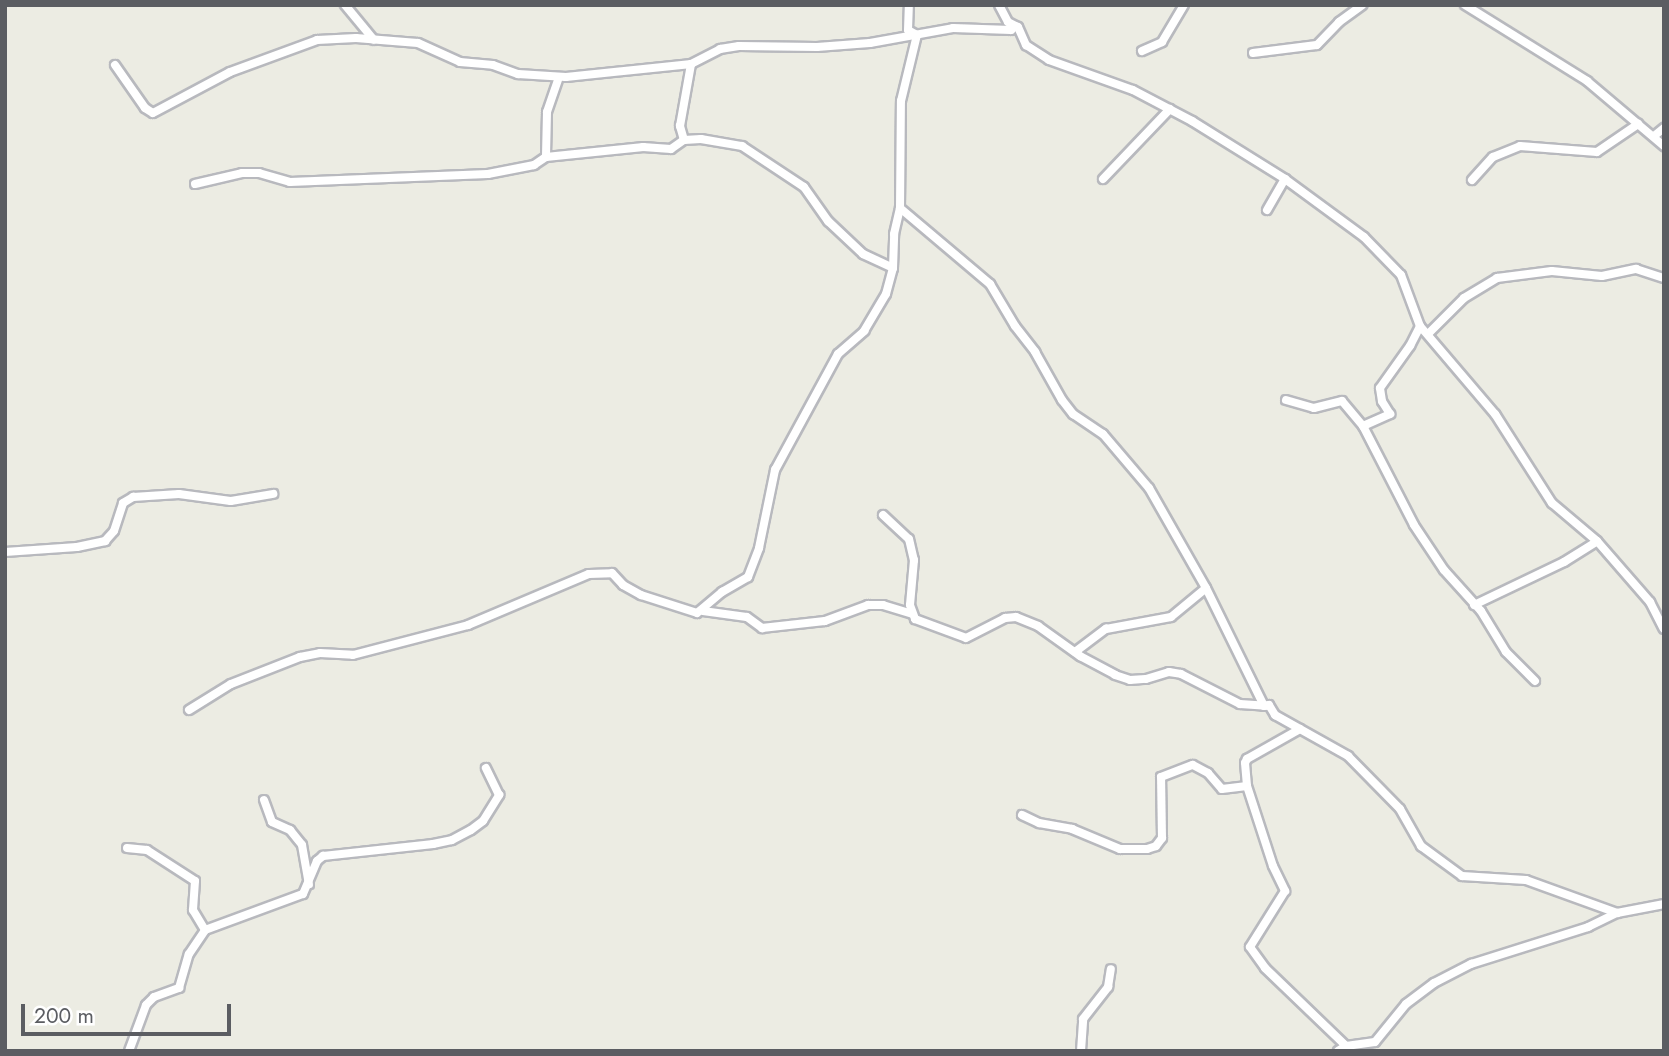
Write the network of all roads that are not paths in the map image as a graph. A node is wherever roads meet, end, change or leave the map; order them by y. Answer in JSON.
{"nodes":[{"id":1,"x":345,"y":5,"type":"edge"},
{"id":2,"x":909,"y":5,"type":"edge"},
{"id":3,"x":999,"y":5,"type":"edge"},
{"id":4,"x":1184,"y":5,"type":"edge"},
{"id":5,"x":1362,"y":5,"type":"edge"},
{"id":6,"x":1465,"y":5,"type":"edge"},
{"id":7,"x":1016,"y":26,"type":"junction"},
{"id":8,"x":917,"y":35,"type":"junction"},
{"id":9,"x":374,"y":40,"type":"junction"},
{"id":10,"x":1142,"y":51,"type":"dead end"},
{"id":11,"x":1253,"y":54,"type":"dead end"},
{"id":12,"x":691,"y":64,"type":"junction"},
{"id":13,"x":115,"y":65,"type":"dead end"},
{"id":14,"x":559,"y":77,"type":"junction"},
{"id":15,"x":1170,"y":109,"type":"junction"},
{"id":16,"x":1638,"y":124,"type":"junction"},
{"id":17,"x":1664,"y":128,"type":"edge"},
{"id":18,"x":1654,"y":136,"type":"junction"},
{"id":19,"x":684,"y":140,"type":"junction"},
{"id":20,"x":1664,"y":146,"type":"edge"},
{"id":21,"x":547,"y":157,"type":"junction"},
{"id":22,"x":1103,"y":179,"type":"dead end"},
{"id":23,"x":1285,"y":179,"type":"junction"},
{"id":24,"x":1472,"y":180,"type":"dead end"},
{"id":25,"x":195,"y":184,"type":"dead end"},
{"id":26,"x":900,"y":208,"type":"junction"},
{"id":27,"x":1267,"y":210,"type":"dead end"},
{"id":28,"x":893,"y":268,"type":"junction"},
{"id":29,"x":1664,"y":278,"type":"edge"},
{"id":30,"x":1420,"y":326,"type":"junction"},
{"id":31,"x":1429,"y":333,"type":"junction"},
{"id":32,"x":1286,"y":400,"type":"dead end"},
{"id":33,"x":1363,"y":426,"type":"junction"},
{"id":34,"x":273,"y":494,"type":"dead end"},
{"id":35,"x":883,"y":515,"type":"dead end"},
{"id":36,"x":1597,"y":541,"type":"junction"},
{"id":37,"x":5,"y":552,"type":"edge"},
{"id":38,"x":1206,"y":588,"type":"junction"},
{"id":39,"x":1474,"y":605,"type":"junction"},
{"id":40,"x":702,"y":611,"type":"junction"},
{"id":41,"x":912,"y":614,"type":"junction"},
{"id":42,"x":1664,"y":629,"type":"edge"},
{"id":43,"x":1075,"y":652,"type":"junction"},
{"id":44,"x":1535,"y":681,"type":"dead end"},
{"id":45,"x":1269,"y":705,"type":"junction"},
{"id":46,"x":189,"y":710,"type":"dead end"},
{"id":47,"x":1300,"y":729,"type":"junction"},
{"id":48,"x":486,"y":768,"type":"dead end"},
{"id":49,"x":1247,"y":786,"type":"junction"},
{"id":50,"x":264,"y":800,"type":"dead end"},
{"id":51,"x":1022,"y":815,"type":"dead end"},
{"id":52,"x":127,"y":849,"type":"dead end"},
{"id":53,"x":309,"y":884,"type":"junction"},
{"id":54,"x":1664,"y":904,"type":"edge"},
{"id":55,"x":1618,"y":913,"type":"junction"},
{"id":56,"x":205,"y":930,"type":"junction"},
{"id":57,"x":1111,"y":969,"type":"dead end"},
{"id":58,"x":1342,"y":1048,"type":"edge"},
{"id":59,"x":129,"y":1051,"type":"edge"},
{"id":60,"x":1081,"y":1051,"type":"edge"}],
"edges":[{"from":1,"to":9,"type":"street"},
{"from":2,"to":8,"type":"street"},
{"from":3,"to":7,"type":"street"},
{"from":4,"to":10,"type":"street"},
{"from":5,"to":11,"type":"street"},
{"from":6,"to":16,"type":"street"},
{"from":7,"to":8,"type":"street"},
{"from":7,"to":15,"type":"street"},
{"from":8,"to":12,"type":"street"},
{"from":8,"to":26,"type":"street"},
{"from":9,"to":13,"type":"street"},
{"from":9,"to":14,"type":"street"},
{"from":12,"to":14,"type":"street"},
{"from":12,"to":19,"type":"street"},
{"from":14,"to":21,"type":"street"},
{"from":15,"to":22,"type":"street"},
{"from":15,"to":23,"type":"street"},
{"from":16,"to":18,"type":"street"},
{"from":16,"to":24,"type":"street"},
{"from":17,"to":18,"type":"street"},
{"from":18,"to":20,"type":"street"},
{"from":19,"to":21,"type":"street"},
{"from":19,"to":28,"type":"street"},
{"from":21,"to":25,"type":"street"},
{"from":23,"to":27,"type":"street"},
{"from":23,"to":30,"type":"street"},
{"from":26,"to":28,"type":"street"},
{"from":26,"to":38,"type":"street"},
{"from":28,"to":40,"type":"street"},
{"from":29,"to":31,"type":"street"},
{"from":30,"to":31,"type":"street"},
{"from":30,"to":33,"type":"street"},
{"from":31,"to":36,"type":"street"},
{"from":32,"to":33,"type":"street"},
{"from":33,"to":39,"type":"street"},
{"from":34,"to":37,"type":"street"},
{"from":35,"to":41,"type":"street"},
{"from":36,"to":39,"type":"street"},
{"from":36,"to":42,"type":"street"},
{"from":38,"to":43,"type":"street"},
{"from":38,"to":45,"type":"street"},
{"from":39,"to":44,"type":"street"},
{"from":40,"to":41,"type":"street"},
{"from":40,"to":46,"type":"street"},
{"from":41,"to":43,"type":"street"},
{"from":43,"to":45,"type":"street"},
{"from":45,"to":47,"type":"street"},
{"from":47,"to":49,"type":"street"},
{"from":47,"to":55,"type":"street"},
{"from":48,"to":53,"type":"street"},
{"from":49,"to":51,"type":"street"},
{"from":49,"to":58,"type":"street"},
{"from":50,"to":53,"type":"street"},
{"from":52,"to":56,"type":"street"},
{"from":53,"to":56,"type":"street"},
{"from":54,"to":55,"type":"street"},
{"from":55,"to":58,"type":"street"},
{"from":56,"to":59,"type":"street"},
{"from":57,"to":60,"type":"street"}]}
